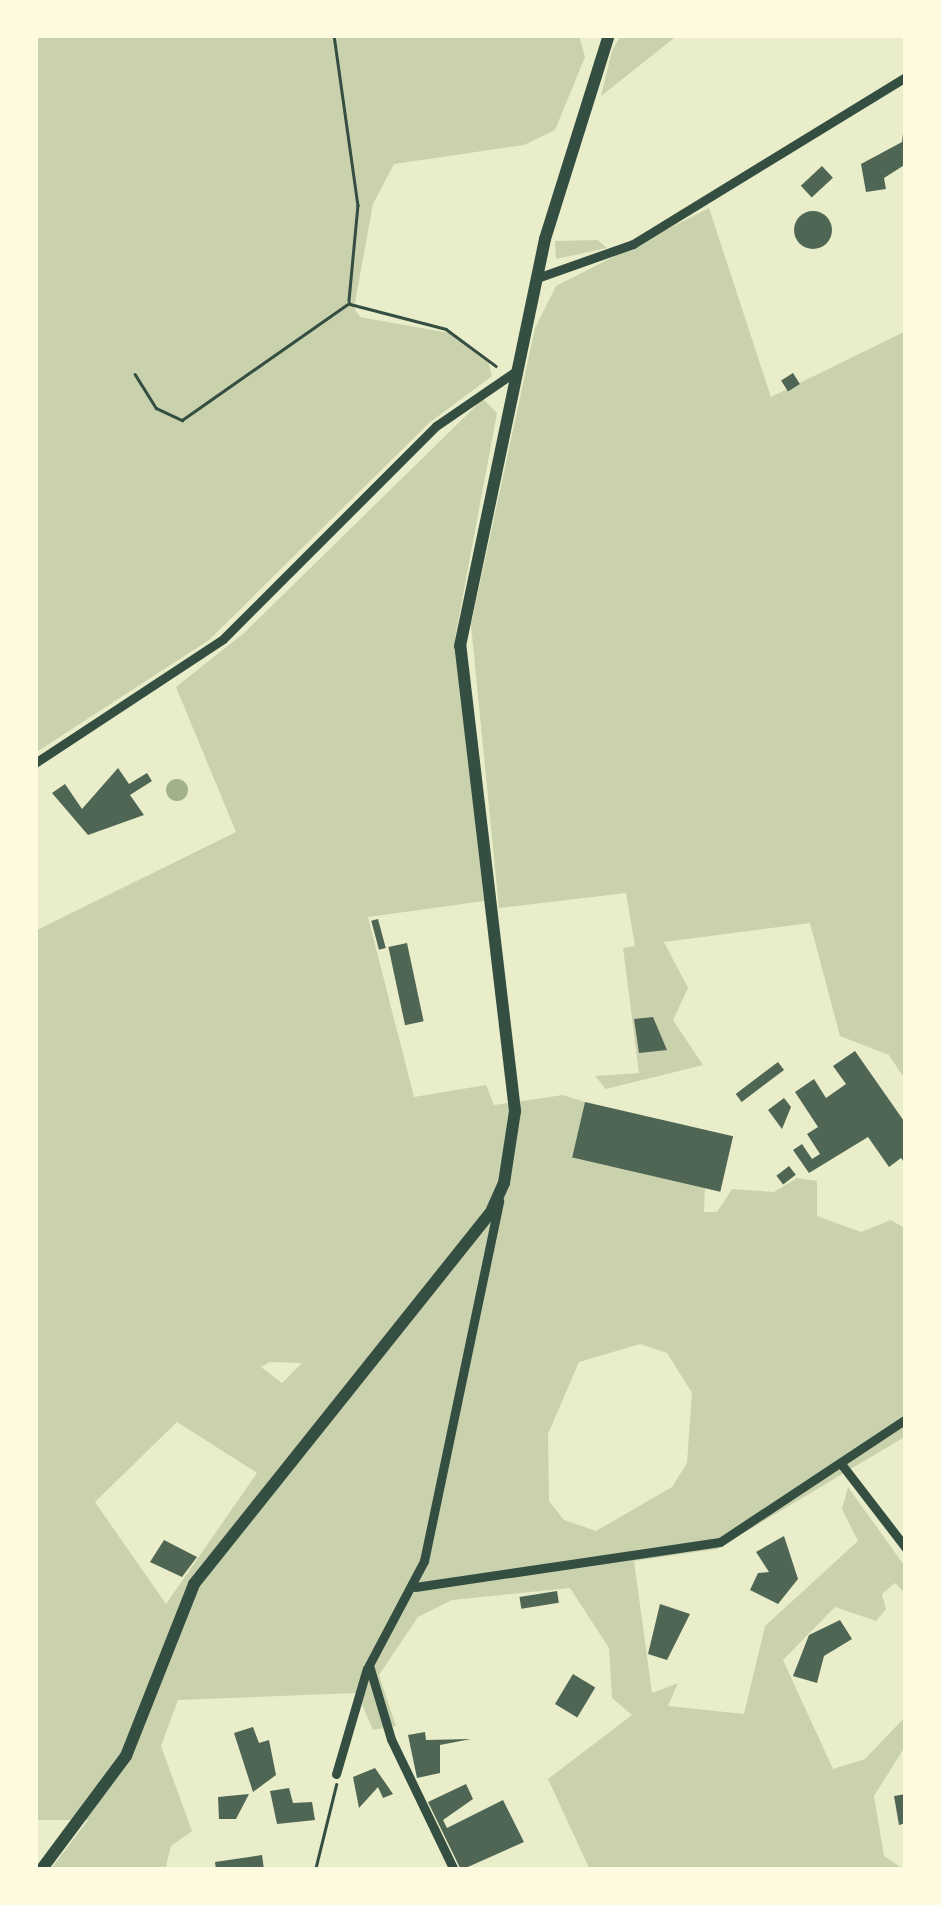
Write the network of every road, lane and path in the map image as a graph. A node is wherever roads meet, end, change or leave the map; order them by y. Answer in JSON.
{"nodes":[{"id":1,"x":334,"y":35,"type":"edge"},
{"id":2,"x":609,"y":35,"type":"edge"},
{"id":3,"x":906,"y":77,"type":"edge"},
{"id":4,"x":537,"y":278,"type":"junction"},
{"id":5,"x":349,"y":304,"type":"junction"},
{"id":6,"x":512,"y":373,"type":"junction"},
{"id":7,"x":135,"y":374,"type":"dead end"},
{"id":8,"x":35,"y":763,"type":"edge"},
{"id":9,"x":499,"y":1198,"type":"junction"},
{"id":10,"x":906,"y":1419,"type":"edge"},
{"id":11,"x":842,"y":1464,"type":"junction"},
{"id":12,"x":906,"y":1548,"type":"edge"},
{"id":13,"x":416,"y":1587,"type":"junction"},
{"id":14,"x":368,"y":1666,"type":"junction"},
{"id":15,"x":336,"y":1774,"type":"joint"},
{"id":16,"x":41,"y":1870,"type":"edge"},
{"id":17,"x":314,"y":1870,"type":"edge"},
{"id":18,"x":454,"y":1870,"type":"edge"}],
"edges":[{"from":1,"to":5,"type":"path"},
{"from":2,"to":4,"type":"main road"},
{"from":3,"to":4,"type":"street"},
{"from":4,"to":6,"type":"main road"},
{"from":5,"to":6,"type":"path"},
{"from":5,"to":7,"type":"path"},
{"from":6,"to":8,"type":"street"},
{"from":6,"to":9,"type":"main road"},
{"from":9,"to":13,"type":"street"},
{"from":9,"to":16,"type":"main road"},
{"from":10,"to":11,"type":"street"},
{"from":11,"to":12,"type":"street"},
{"from":11,"to":13,"type":"street"},
{"from":13,"to":14,"type":"street"},
{"from":14,"to":15,"type":"street"},
{"from":14,"to":18,"type":"street"},
{"from":15,"to":17,"type":"path"}]}
